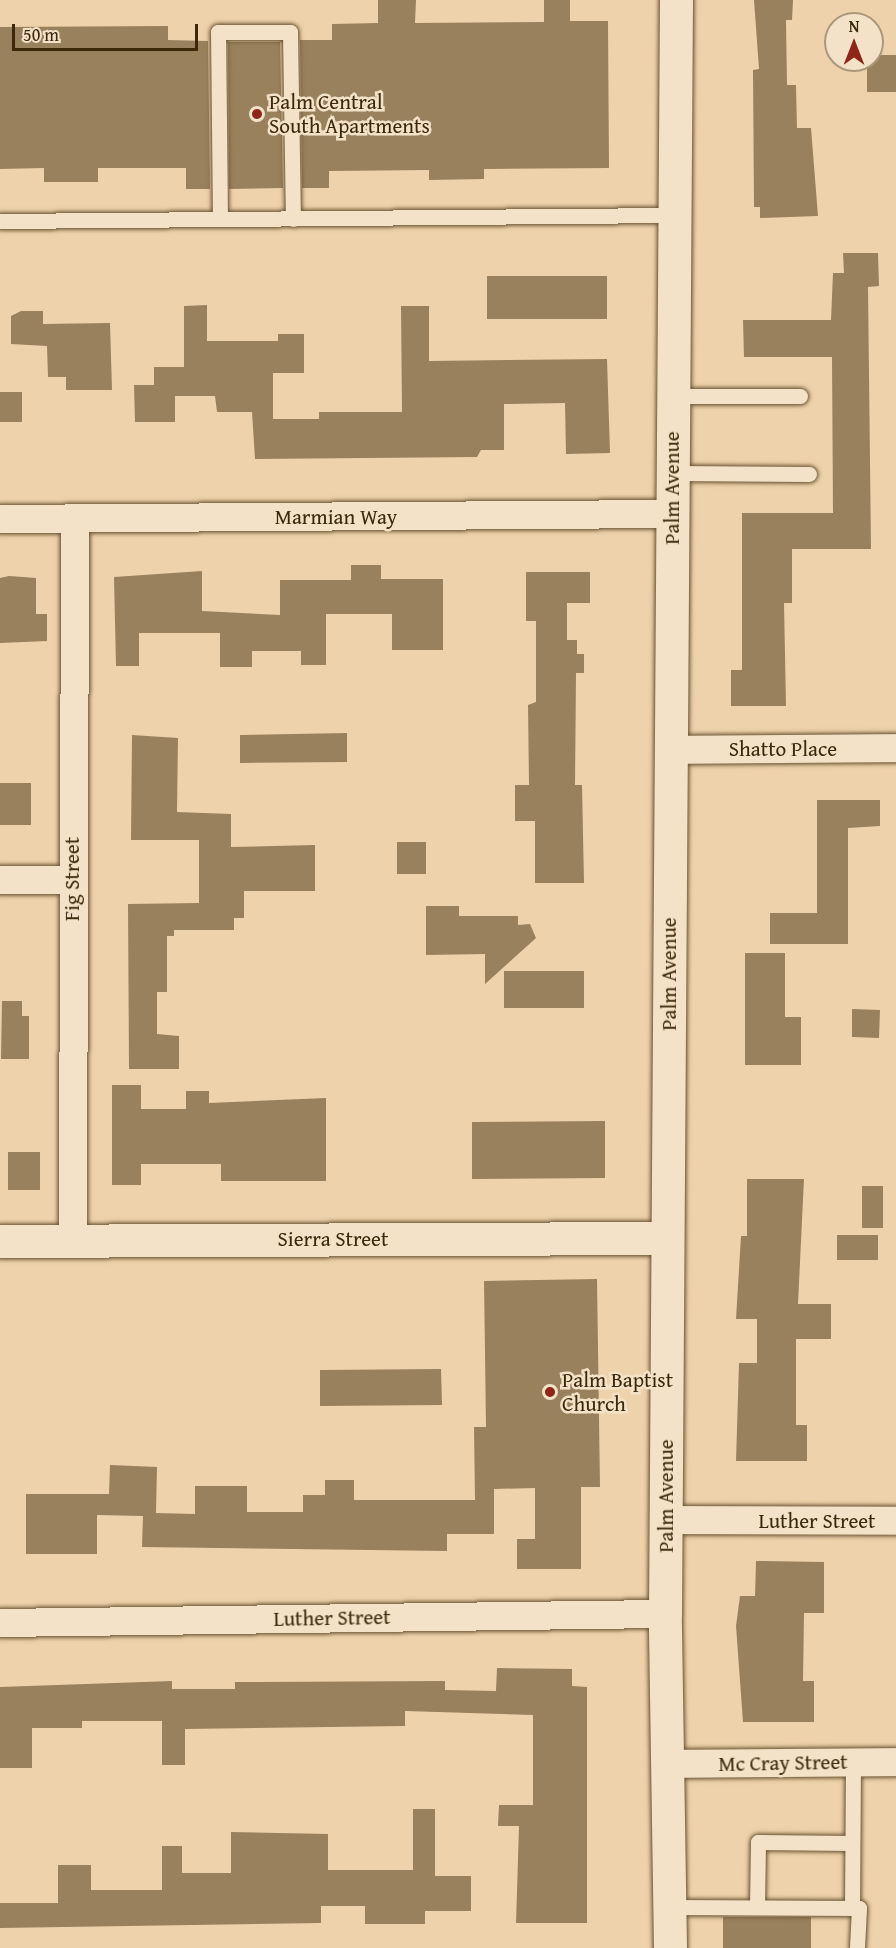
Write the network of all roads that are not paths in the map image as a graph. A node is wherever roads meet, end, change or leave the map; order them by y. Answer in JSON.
{"nodes":[{"id":1,"x":676,"y":0,"type":"edge"},
{"id":2,"x":673,"y":215,"type":"junction"},
{"id":3,"x":220,"y":219,"type":"junction"},
{"id":4,"x":293,"y":219,"type":"junction"},
{"id":5,"x":0,"y":221,"type":"edge"},
{"id":6,"x":673,"y":396,"type":"junction"},
{"id":7,"x":800,"y":396,"type":"dead end"},
{"id":8,"x":673,"y":473,"type":"junction"},
{"id":9,"x":809,"y":474,"type":"dead end"},
{"id":10,"x":673,"y":514,"type":"junction"},
{"id":11,"x":0,"y":519,"type":"edge"},
{"id":12,"x":75,"y":519,"type":"junction"},
{"id":13,"x":896,"y":748,"type":"edge"},
{"id":14,"x":671,"y":750,"type":"junction"},
{"id":15,"x":0,"y":880,"type":"edge"},
{"id":16,"x":72,"y":880,"type":"junction"},
{"id":17,"x":667,"y":1238,"type":"junction"},
{"id":18,"x":72,"y":1239,"type":"junction"},
{"id":19,"x":0,"y":1241,"type":"edge"},
{"id":20,"x":666,"y":1520,"type":"junction"},
{"id":21,"x":896,"y":1521,"type":"edge"},
{"id":22,"x":665,"y":1614,"type":"junction"},
{"id":23,"x":0,"y":1623,"type":"edge"},
{"id":24,"x":853,"y":1762,"type":"junction"},
{"id":25,"x":896,"y":1762,"type":"edge"},
{"id":26,"x":669,"y":1764,"type":"junction"},
{"id":27,"x":852,"y":1843,"type":"junction"},
{"id":28,"x":671,"y":1907,"type":"junction"},
{"id":29,"x":757,"y":1907,"type":"junction"},
{"id":30,"x":852,"y":1908,"type":"junction"},
{"id":31,"x":670,"y":1948,"type":"edge"},
{"id":32,"x":857,"y":1948,"type":"edge"}],
"edges":[{"from":1,"to":2,"type":"street","name":"Palm Avenue"},
{"from":2,"to":4,"type":"lane"},
{"from":2,"to":6,"type":"street","name":"Palm Avenue"},
{"from":3,"to":4,"type":"lane"},
{"from":3,"to":4,"type":"lane"},
{"from":3,"to":5,"type":"lane"},
{"from":6,"to":7,"type":"lane"},
{"from":6,"to":8,"type":"street","name":"Palm Avenue"},
{"from":8,"to":9,"type":"lane"},
{"from":8,"to":10,"type":"street","name":"Palm Avenue"},
{"from":10,"to":12,"type":"street","name":"Marmian Way"},
{"from":10,"to":14,"type":"street","name":"Palm Avenue"},
{"from":11,"to":12,"type":"street","name":"Marmian Way"},
{"from":12,"to":16,"type":"street","name":"Fig Street"},
{"from":13,"to":14,"type":"street","name":"Shatto Place"},
{"from":14,"to":17,"type":"street","name":"Palm Avenue"},
{"from":15,"to":16,"type":"street"},
{"from":16,"to":18,"type":"street","name":"Fig Street"},
{"from":17,"to":18,"type":"street","name":"Sierra Street"},
{"from":17,"to":20,"type":"street","name":"Palm Avenue"},
{"from":18,"to":19,"type":"street","name":"Sierra Street"},
{"from":20,"to":21,"type":"street","name":"Luther Street"},
{"from":20,"to":22,"type":"street","name":"Palm Avenue"},
{"from":22,"to":23,"type":"street","name":"Luther Street"},
{"from":22,"to":26,"type":"street","name":"Palm Avenue"},
{"from":24,"to":25,"type":"street","name":"Mc Cray Street"},
{"from":24,"to":26,"type":"street","name":"Mc Cray Street"},
{"from":24,"to":27,"type":"lane"},
{"from":26,"to":28,"type":"street","name":"Palm Avenue"},
{"from":27,"to":29,"type":"lane"},
{"from":27,"to":30,"type":"lane"},
{"from":28,"to":29,"type":"lane"},
{"from":28,"to":31,"type":"street","name":"Palm Avenue"},
{"from":29,"to":30,"type":"lane"},
{"from":30,"to":32,"type":"lane"}]}
